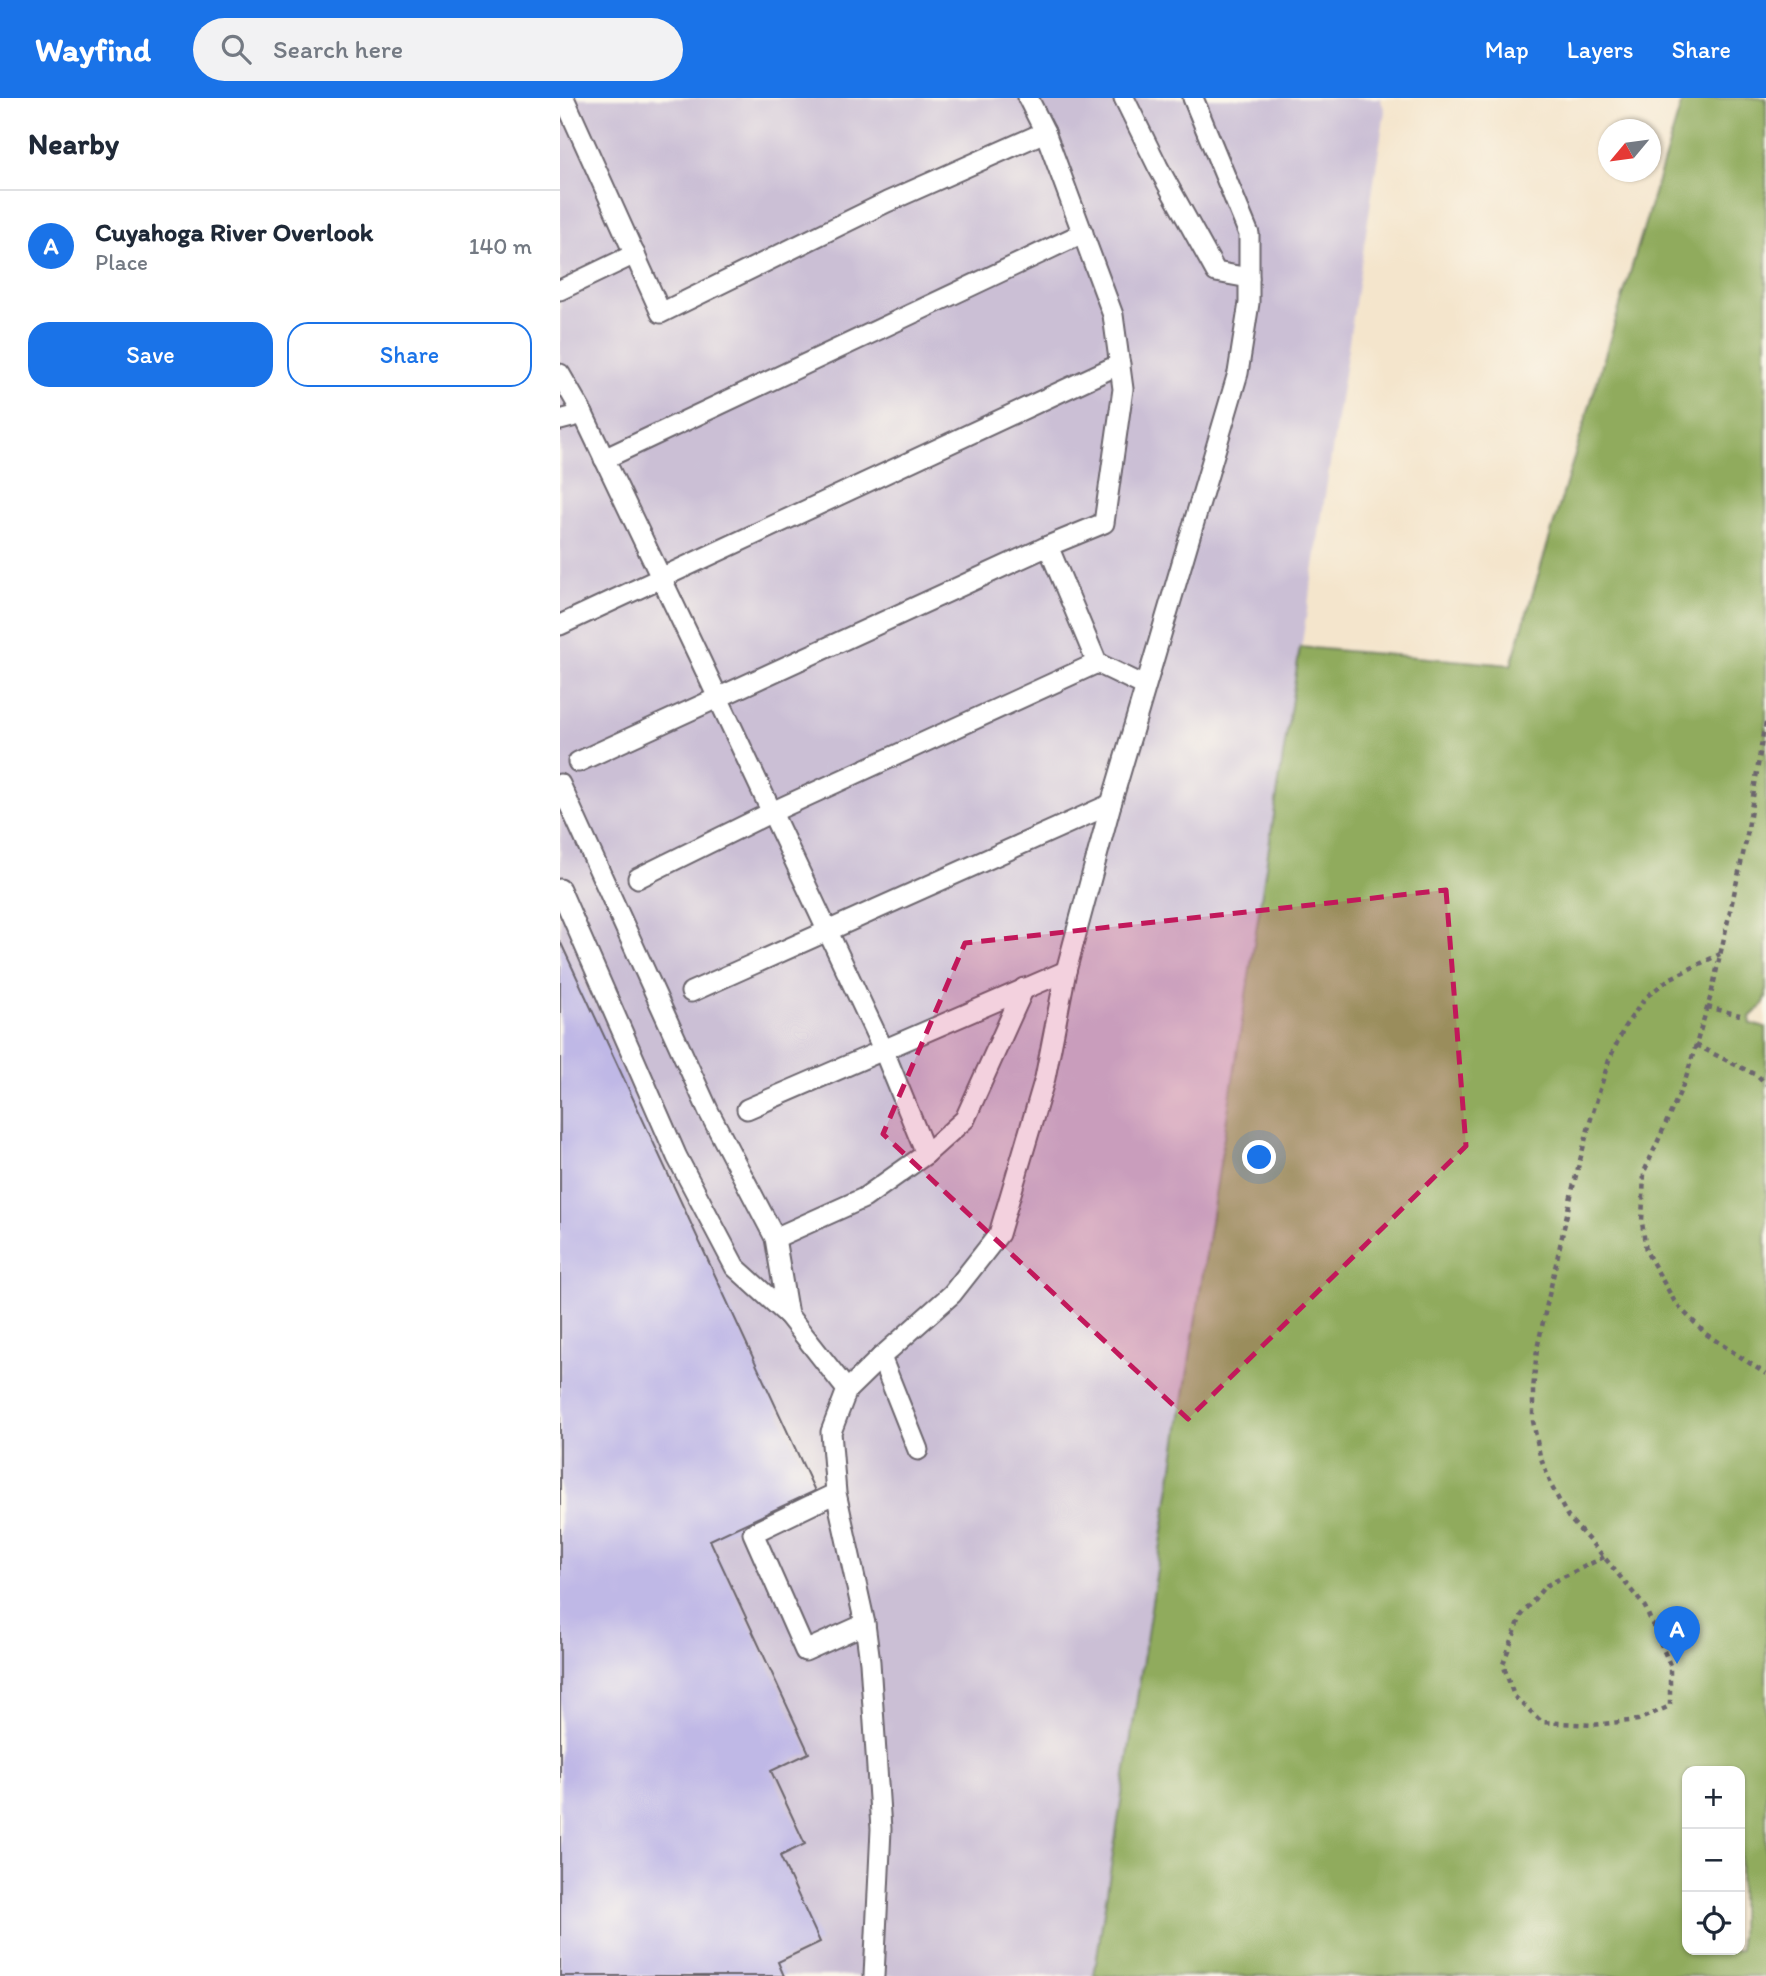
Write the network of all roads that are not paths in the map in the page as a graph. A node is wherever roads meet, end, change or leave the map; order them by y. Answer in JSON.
{"nodes":[{"id":1,"x":564,"y":98,"type":"edge"},
{"id":2,"x":1028,"y":98,"type":"edge"},
{"id":3,"x":1124,"y":98,"type":"edge"},
{"id":4,"x":1192,"y":98,"type":"edge"},
{"id":5,"x":1045,"y":132,"type":"junction"},
{"id":6,"x":1083,"y":233,"type":"junction"},
{"id":7,"x":635,"y":254,"type":"junction"},
{"id":8,"x":1249,"y":278,"type":"junction"},
{"id":9,"x":560,"y":290,"type":"edge"},
{"id":10,"x":1120,"y":364,"type":"junction"},
{"id":11,"x":560,"y":374,"type":"edge"},
{"id":12,"x":583,"y":414,"type":"junction"},
{"id":13,"x":560,"y":420,"type":"edge"},
{"id":14,"x":604,"y":459,"type":"junction"},
{"id":15,"x":1048,"y":545,"type":"junction"},
{"id":16,"x":661,"y":578,"type":"junction"},
{"id":17,"x":560,"y":625,"type":"edge"},
{"id":18,"x":1097,"y":663,"type":"junction"},
{"id":19,"x":1145,"y":686,"type":"junction"},
{"id":20,"x":718,"y":698,"type":"junction"},
{"id":21,"x":578,"y":762,"type":"dead end"},
{"id":22,"x":560,"y":784,"type":"edge"},
{"id":23,"x":1111,"y":804,"type":"junction"},
{"id":24,"x":772,"y":812,"type":"junction"},
{"id":25,"x":638,"y":878,"type":"dead end"},
{"id":26,"x":560,"y":889,"type":"edge"},
{"id":27,"x":826,"y":930,"type":"junction"},
{"id":28,"x":1066,"y":971,"type":"junction"},
{"id":29,"x":1024,"y":988,"type":"junction"},
{"id":30,"x":691,"y":992,"type":"dead end"},
{"id":31,"x":883,"y":1049,"type":"junction"},
{"id":32,"x":747,"y":1110,"type":"dead end"},
{"id":33,"x":926,"y":1154,"type":"junction"},
{"id":34,"x":775,"y":1238,"type":"junction"},
{"id":35,"x":788,"y":1315,"type":"junction"},
{"id":36,"x":881,"y":1357,"type":"junction"},
{"id":37,"x":847,"y":1390,"type":"junction"},
{"id":38,"x":918,"y":1450,"type":"dead end"},
{"id":39,"x":836,"y":1493,"type":"junction"},
{"id":40,"x":865,"y":1624,"type":"junction"},
{"id":41,"x":874,"y":1976,"type":"edge"}],
"edges":[{"from":1,"to":7,"type":"lane"},
{"from":2,"to":5,"type":"lane"},
{"from":3,"to":8,"type":"lane"},
{"from":4,"to":8,"type":"lane"},
{"from":5,"to":6,"type":"lane"},
{"from":5,"to":7,"type":"lane"},
{"from":6,"to":10,"type":"lane"},
{"from":6,"to":14,"type":"lane"},
{"from":7,"to":9,"type":"lane"},
{"from":8,"to":19,"type":"lane"},
{"from":10,"to":15,"type":"lane"},
{"from":10,"to":16,"type":"lane"},
{"from":11,"to":12,"type":"lane"},
{"from":12,"to":13,"type":"lane"},
{"from":12,"to":14,"type":"lane"},
{"from":14,"to":16,"type":"lane"},
{"from":15,"to":18,"type":"lane"},
{"from":15,"to":20,"type":"lane"},
{"from":16,"to":17,"type":"lane"},
{"from":16,"to":20,"type":"lane"},
{"from":18,"to":19,"type":"lane"},
{"from":18,"to":24,"type":"lane"},
{"from":19,"to":23,"type":"lane"},
{"from":20,"to":21,"type":"lane"},
{"from":20,"to":24,"type":"lane"},
{"from":22,"to":34,"type":"lane"},
{"from":23,"to":27,"type":"lane"},
{"from":23,"to":28,"type":"lane"},
{"from":24,"to":25,"type":"lane"},
{"from":24,"to":27,"type":"lane"},
{"from":26,"to":35,"type":"lane"},
{"from":27,"to":30,"type":"lane"},
{"from":27,"to":31,"type":"lane"},
{"from":28,"to":29,"type":"lane"},
{"from":28,"to":36,"type":"lane"},
{"from":29,"to":31,"type":"lane"},
{"from":29,"to":33,"type":"lane"},
{"from":31,"to":32,"type":"lane"},
{"from":31,"to":33,"type":"lane"},
{"from":33,"to":34,"type":"lane"},
{"from":34,"to":35,"type":"lane"},
{"from":35,"to":37,"type":"lane"},
{"from":36,"to":37,"type":"lane"},
{"from":36,"to":38,"type":"lane"},
{"from":37,"to":39,"type":"lane"},
{"from":39,"to":40,"type":"lane"},
{"from":39,"to":40,"type":"lane"},
{"from":40,"to":41,"type":"lane"}]}
